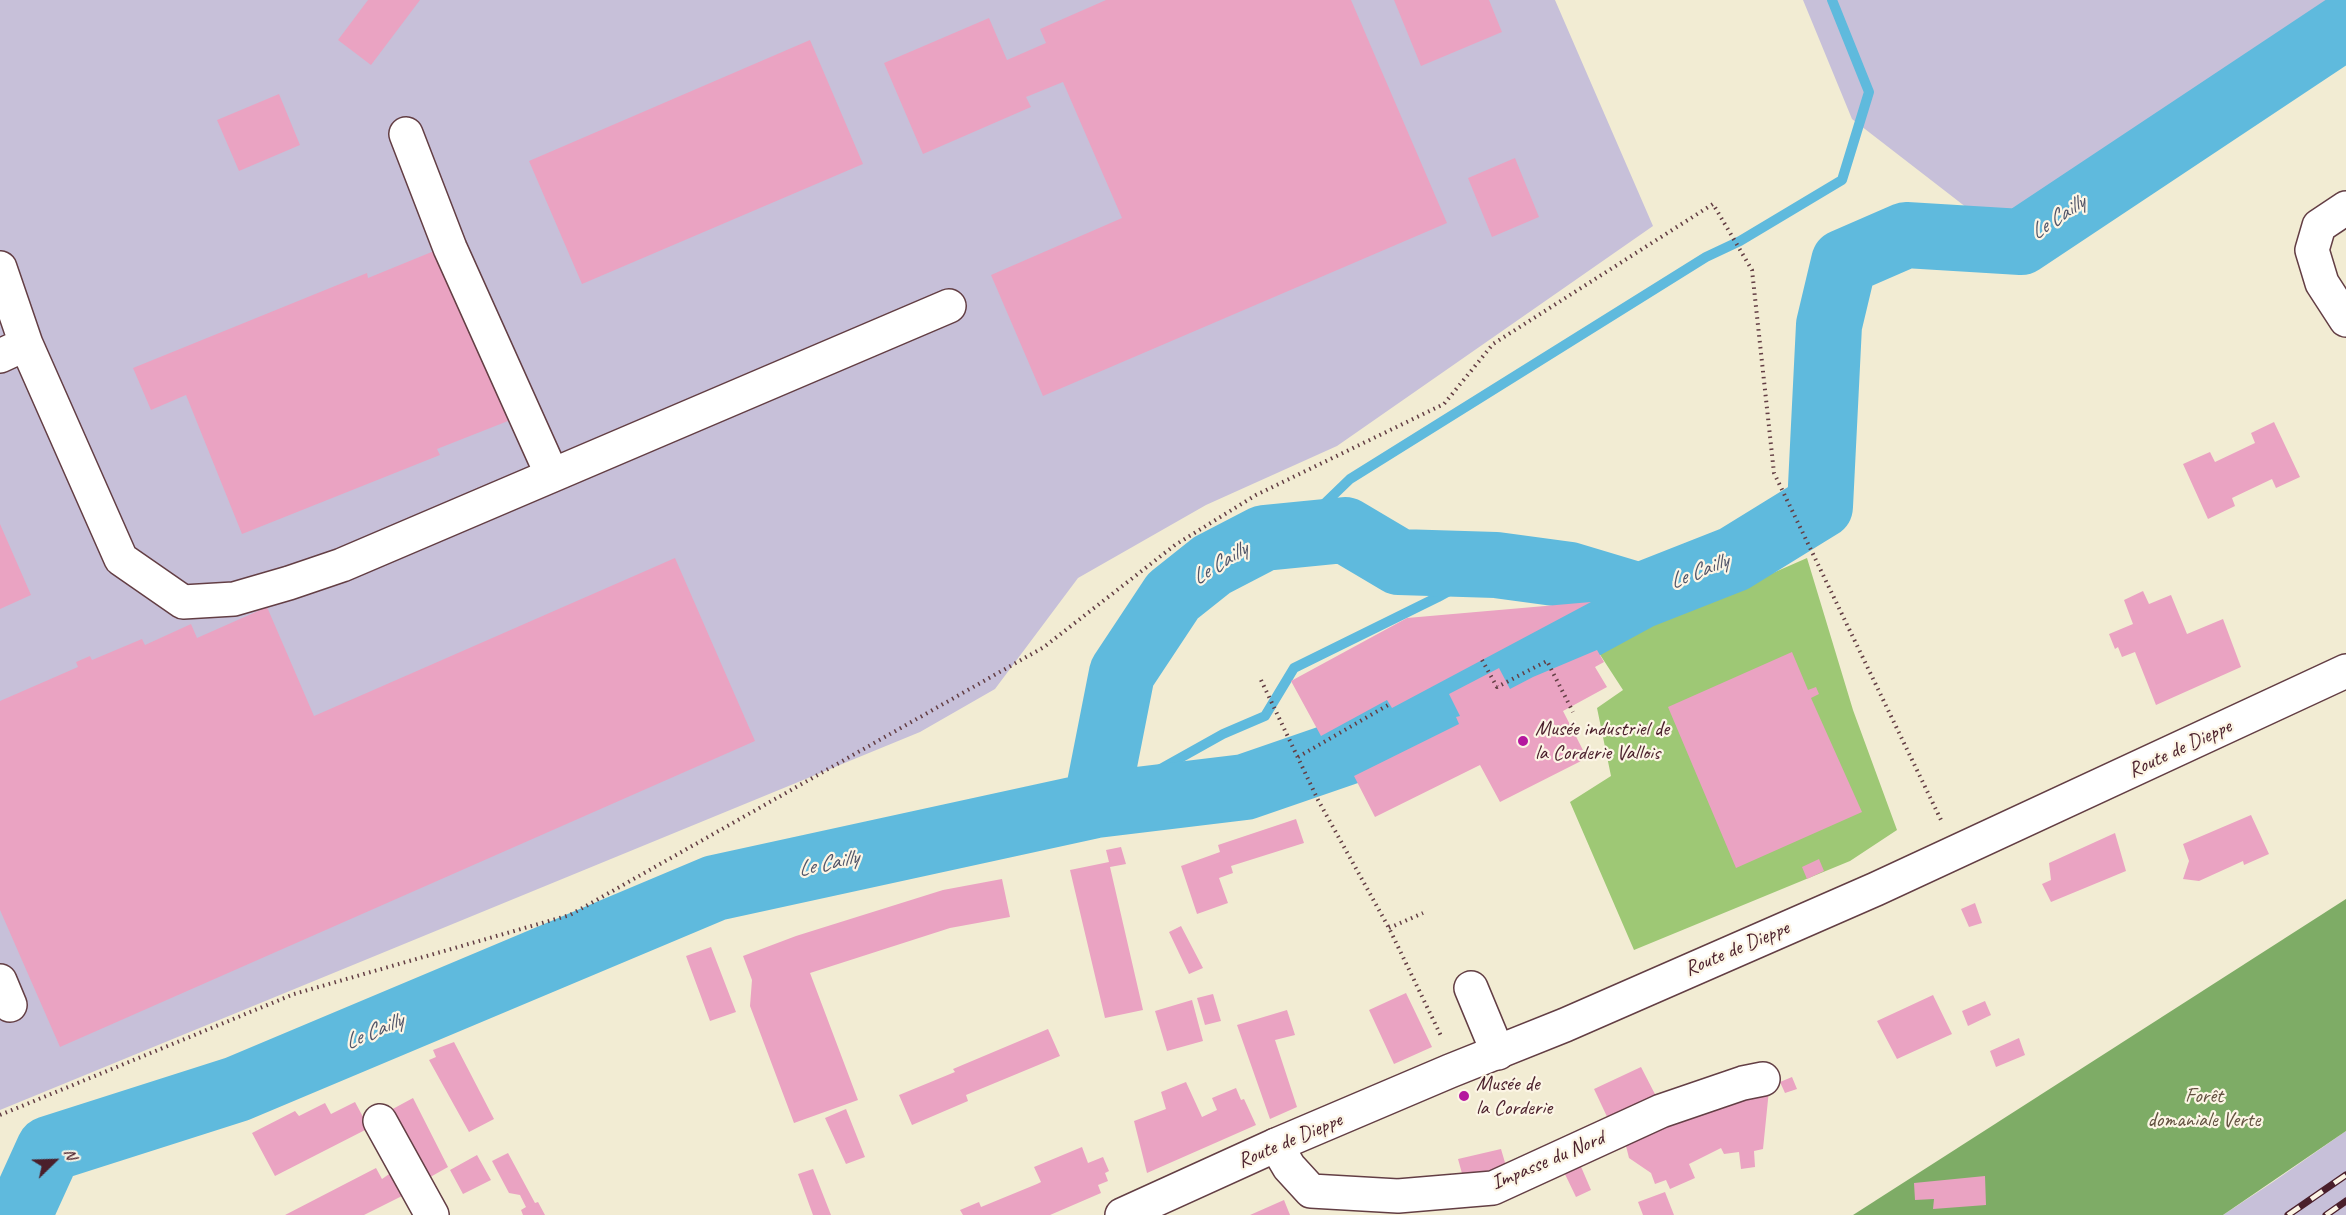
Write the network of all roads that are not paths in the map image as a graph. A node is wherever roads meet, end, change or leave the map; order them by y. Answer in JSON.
{"nodes":[{"id":1,"x":406,"y":134,"type":"dead end"},
{"id":2,"x":2346,"y":208,"type":"edge"},
{"id":3,"x":0,"y":268,"type":"edge"},
{"id":4,"x":949,"y":306,"type":"dead end"},
{"id":5,"x":2346,"y":320,"type":"edge"},
{"id":6,"x":13,"y":350,"type":"edge"},
{"id":7,"x":552,"y":475,"type":"junction"},
{"id":8,"x":2346,"y":671,"type":"edge"},
{"id":9,"x":1471,"y":988,"type":"dead end"},
{"id":10,"x":1498,"y":1053,"type":"junction"},
{"id":11,"x":1763,"y":1079,"type":"dead end"},
{"id":12,"x":380,"y":1121,"type":"dead end"},
{"id":13,"x":1276,"y":1145,"type":"junction"},
{"id":14,"x":432,"y":1215,"type":"edge"},
{"id":15,"x":1122,"y":1215,"type":"edge"}],
"edges":[{"from":1,"to":7,"type":"main road"},
{"from":2,"to":5,"type":"main road"},
{"from":3,"to":6,"type":"main road"},
{"from":4,"to":7,"type":"main road"},
{"from":6,"to":7,"type":"main road"},
{"from":8,"to":10,"type":"main road","name":"Route de Dieppe"},
{"from":9,"to":10,"type":"main road"},
{"from":10,"to":13,"type":"main road","name":"Route de Dieppe"},
{"from":11,"to":13,"type":"main road","name":"Impasse du Nord"},
{"from":12,"to":14,"type":"main road"},
{"from":13,"to":15,"type":"main road","name":"Route de Dieppe"}]}
